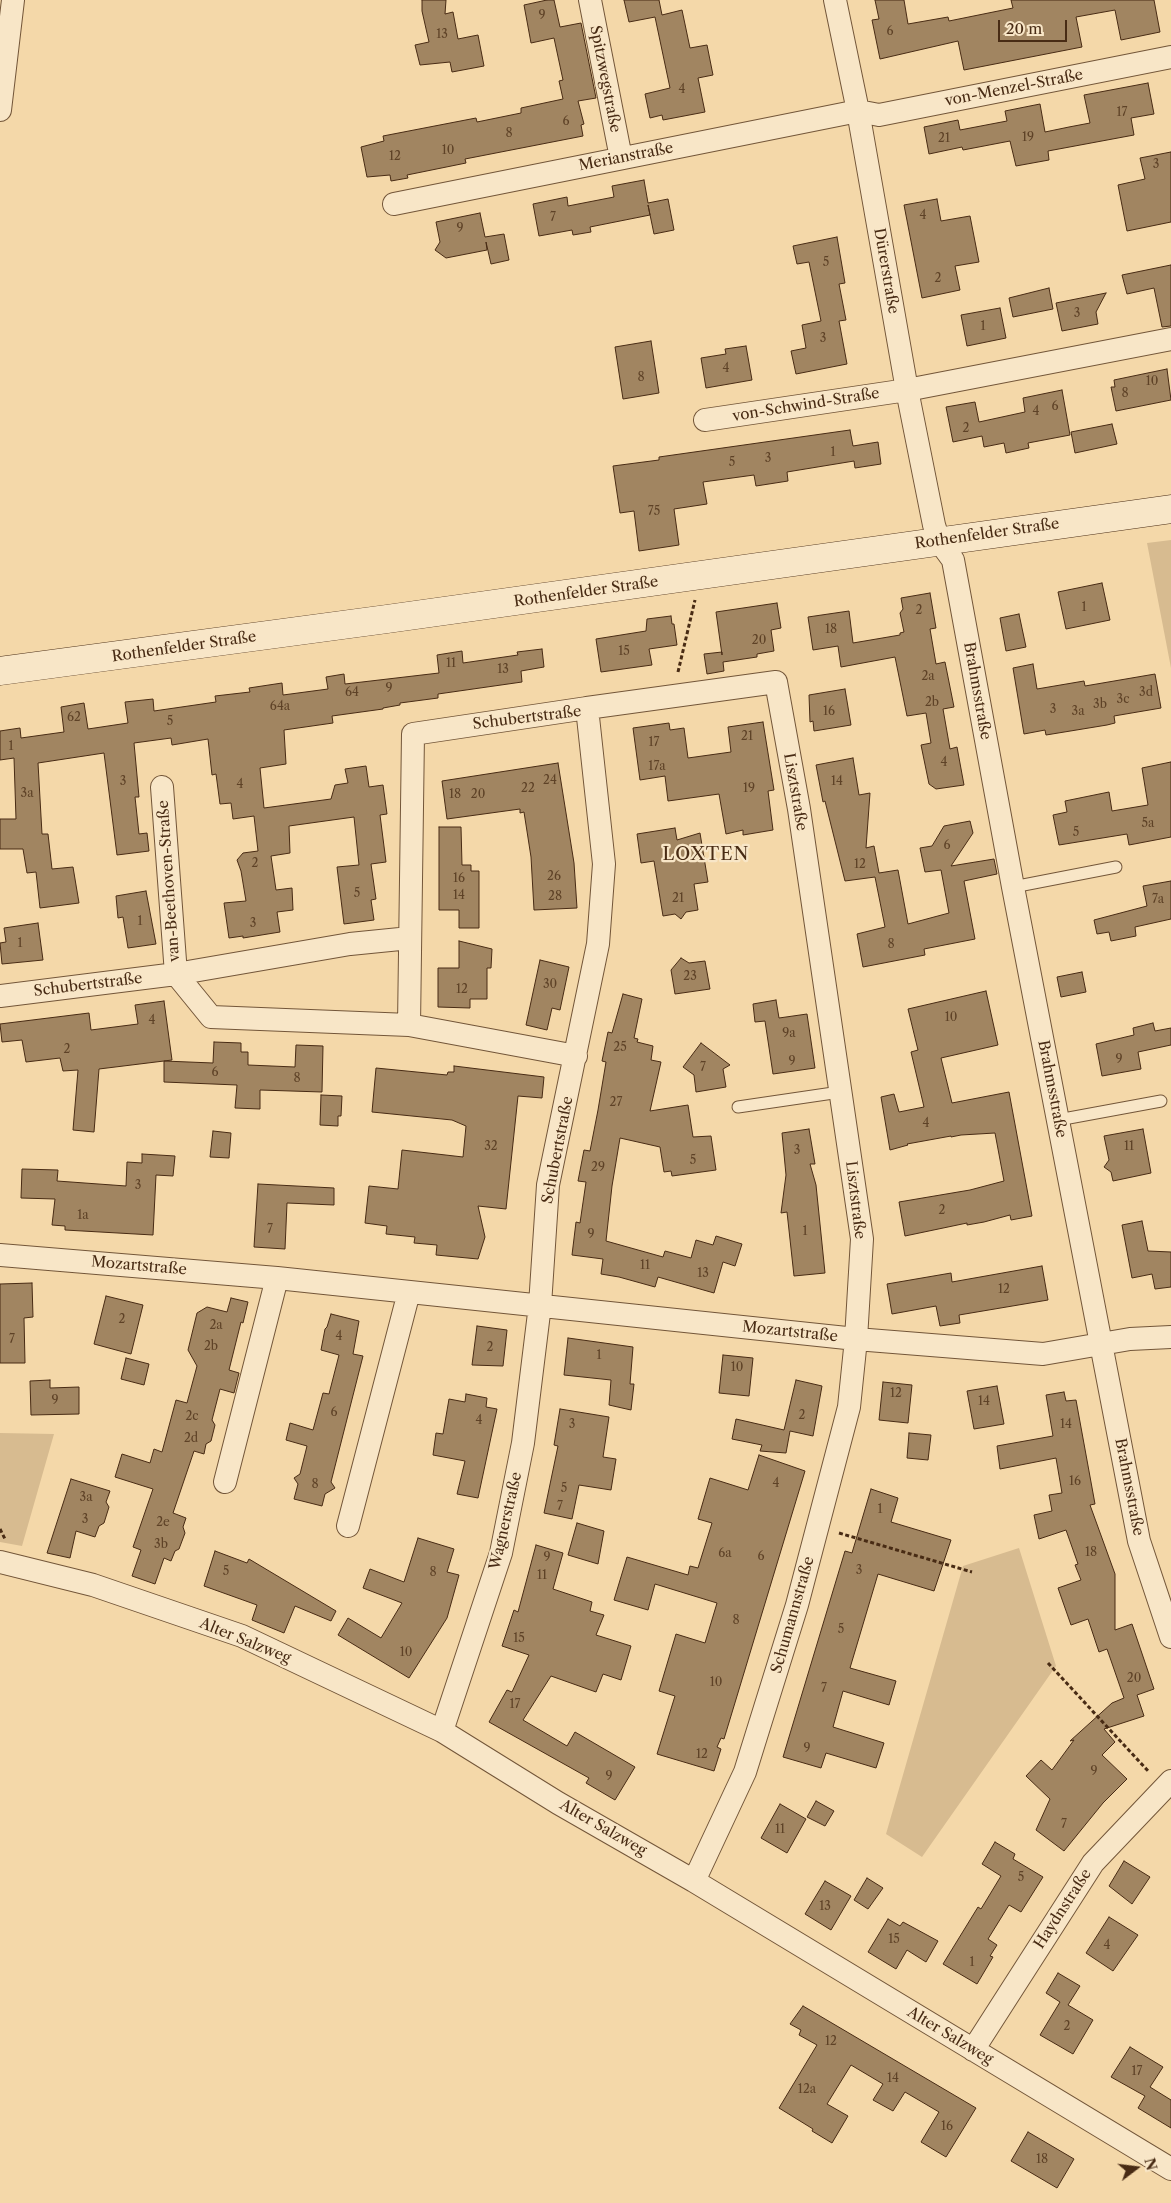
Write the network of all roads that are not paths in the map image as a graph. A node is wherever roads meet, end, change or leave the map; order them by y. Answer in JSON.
{"nodes":[{"id":1,"x":13,"y":0,"type":"edge"},
{"id":2,"x":590,"y":0,"type":"edge"},
{"id":3,"x":835,"y":0,"type":"edge"},
{"id":4,"x":1171,"y":57,"type":"edge"},
{"id":5,"x":0,"y":110,"type":"edge"},
{"id":6,"x":858,"y":111,"type":"junction"},
{"id":7,"x":621,"y":158,"type":"junction"},
{"id":8,"x":394,"y":204,"type":"dead end"},
{"id":9,"x":1171,"y":339,"type":"edge"},
{"id":10,"x":907,"y":390,"type":"junction"},
{"id":11,"x":705,"y":420,"type":"dead end"},
{"id":12,"x":1171,"y":509,"type":"edge"},
{"id":13,"x":939,"y":541,"type":"junction"},
{"id":14,"x":0,"y":671,"type":"edge"},
{"id":15,"x":587,"y":708,"type":"junction"},
{"id":16,"x":162,"y":787,"type":"dead end"},
{"id":17,"x":1116,"y":867,"type":"dead end"},
{"id":18,"x":1013,"y":887,"type":"junction"},
{"id":19,"x":410,"y":938,"type":"junction"},
{"id":20,"x":176,"y":974,"type":"junction"},
{"id":21,"x":0,"y":996,"type":"edge"},
{"id":22,"x":409,"y":1026,"type":"junction"},
{"id":23,"x":576,"y":1056,"type":"junction"},
{"id":24,"x":840,"y":1092,"type":"junction"},
{"id":25,"x":1162,"y":1100,"type":"dead end"},
{"id":26,"x":738,"y":1107,"type":"dead end"},
{"id":27,"x":1058,"y":1120,"type":"junction"},
{"id":28,"x":0,"y":1255,"type":"edge"},
{"id":29,"x":277,"y":1278,"type":"junction"},
{"id":30,"x":409,"y":1292,"type":"junction"},
{"id":31,"x":540,"y":1305,"type":"junction"},
{"id":32,"x":1171,"y":1336,"type":"edge"},
{"id":33,"x":856,"y":1339,"type":"junction"},
{"id":34,"x":1101,"y":1346,"type":"junction"},
{"id":35,"x":225,"y":1482,"type":"dead end"},
{"id":36,"x":348,"y":1526,"type":"dead end"},
{"id":37,"x":0,"y":1562,"type":"edge"},
{"id":38,"x":1171,"y":1637,"type":"edge"},
{"id":39,"x":442,"y":1731,"type":"junction"},
{"id":40,"x":1167,"y":1785,"type":"edge"},
{"id":41,"x":694,"y":1881,"type":"junction"},
{"id":42,"x":973,"y":2050,"type":"junction"},
{"id":43,"x":1171,"y":2169,"type":"edge"}],
"edges":[{"from":1,"to":5,"type":"street"},
{"from":2,"to":7,"type":"street","name":"Spitzwegstraße"},
{"from":3,"to":6,"type":"street","name":"Dürerstraße"},
{"from":4,"to":6,"type":"street","name":"von-Menzel-Straße"},
{"from":6,"to":7,"type":"street","name":"Merianstraße"},
{"from":6,"to":10,"type":"street","name":"Dürerstraße"},
{"from":7,"to":8,"type":"street","name":"Merianstraße"},
{"from":9,"to":10,"type":"street"},
{"from":10,"to":11,"type":"street","name":"von-Schwind-Straße"},
{"from":10,"to":13,"type":"street","name":"Dürerstraße"},
{"from":12,"to":13,"type":"street","name":"Rothenfelder Straße"},
{"from":13,"to":14,"type":"street","name":"Rothenfelder Straße"},
{"from":13,"to":18,"type":"street","name":"Brahmsstraße"},
{"from":15,"to":19,"type":"street","name":"Schubertstraße"},
{"from":15,"to":23,"type":"street","name":"Schubertstraße"},
{"from":15,"to":24,"type":"street","name":"Lisztstraße"},
{"from":16,"to":20,"type":"street","name":"van-Beethoven-Straße"},
{"from":17,"to":18,"type":"lane"},
{"from":18,"to":27,"type":"street","name":"Brahmsstraße"},
{"from":19,"to":20,"type":"street","name":"Schubertstraße"},
{"from":19,"to":22,"type":"street","name":"Schubertstraße"},
{"from":20,"to":21,"type":"street","name":"Schubertstraße"},
{"from":20,"to":22,"type":"street"},
{"from":22,"to":23,"type":"street"},
{"from":23,"to":31,"type":"street","name":"Schubertstraße"},
{"from":24,"to":26,"type":"lane"},
{"from":24,"to":33,"type":"street","name":"Lisztstraße"},
{"from":25,"to":27,"type":"lane"},
{"from":27,"to":34,"type":"street","name":"Brahmsstraße"},
{"from":28,"to":29,"type":"street","name":"Mozartstraße"},
{"from":29,"to":30,"type":"street","name":"Mozartstraße"},
{"from":29,"to":35,"type":"street"},
{"from":30,"to":31,"type":"street","name":"Mozartstraße"},
{"from":30,"to":36,"type":"street"},
{"from":31,"to":33,"type":"street","name":"Mozartstraße"},
{"from":31,"to":39,"type":"street","name":"Wagnerstraße"},
{"from":32,"to":34,"type":"street","name":"Mozartstraße"},
{"from":33,"to":34,"type":"street","name":"Mozartstraße"},
{"from":33,"to":41,"type":"street","name":"Schumannstraße"},
{"from":34,"to":38,"type":"street","name":"Brahmsstraße"},
{"from":37,"to":39,"type":"street","name":"Alter Salzweg"},
{"from":39,"to":41,"type":"street","name":"Alter Salzweg"},
{"from":40,"to":42,"type":"street","name":"Haydnstraße"},
{"from":41,"to":42,"type":"street","name":"Alter Salzweg"},
{"from":42,"to":43,"type":"street","name":"Alter Salzweg"}]}
